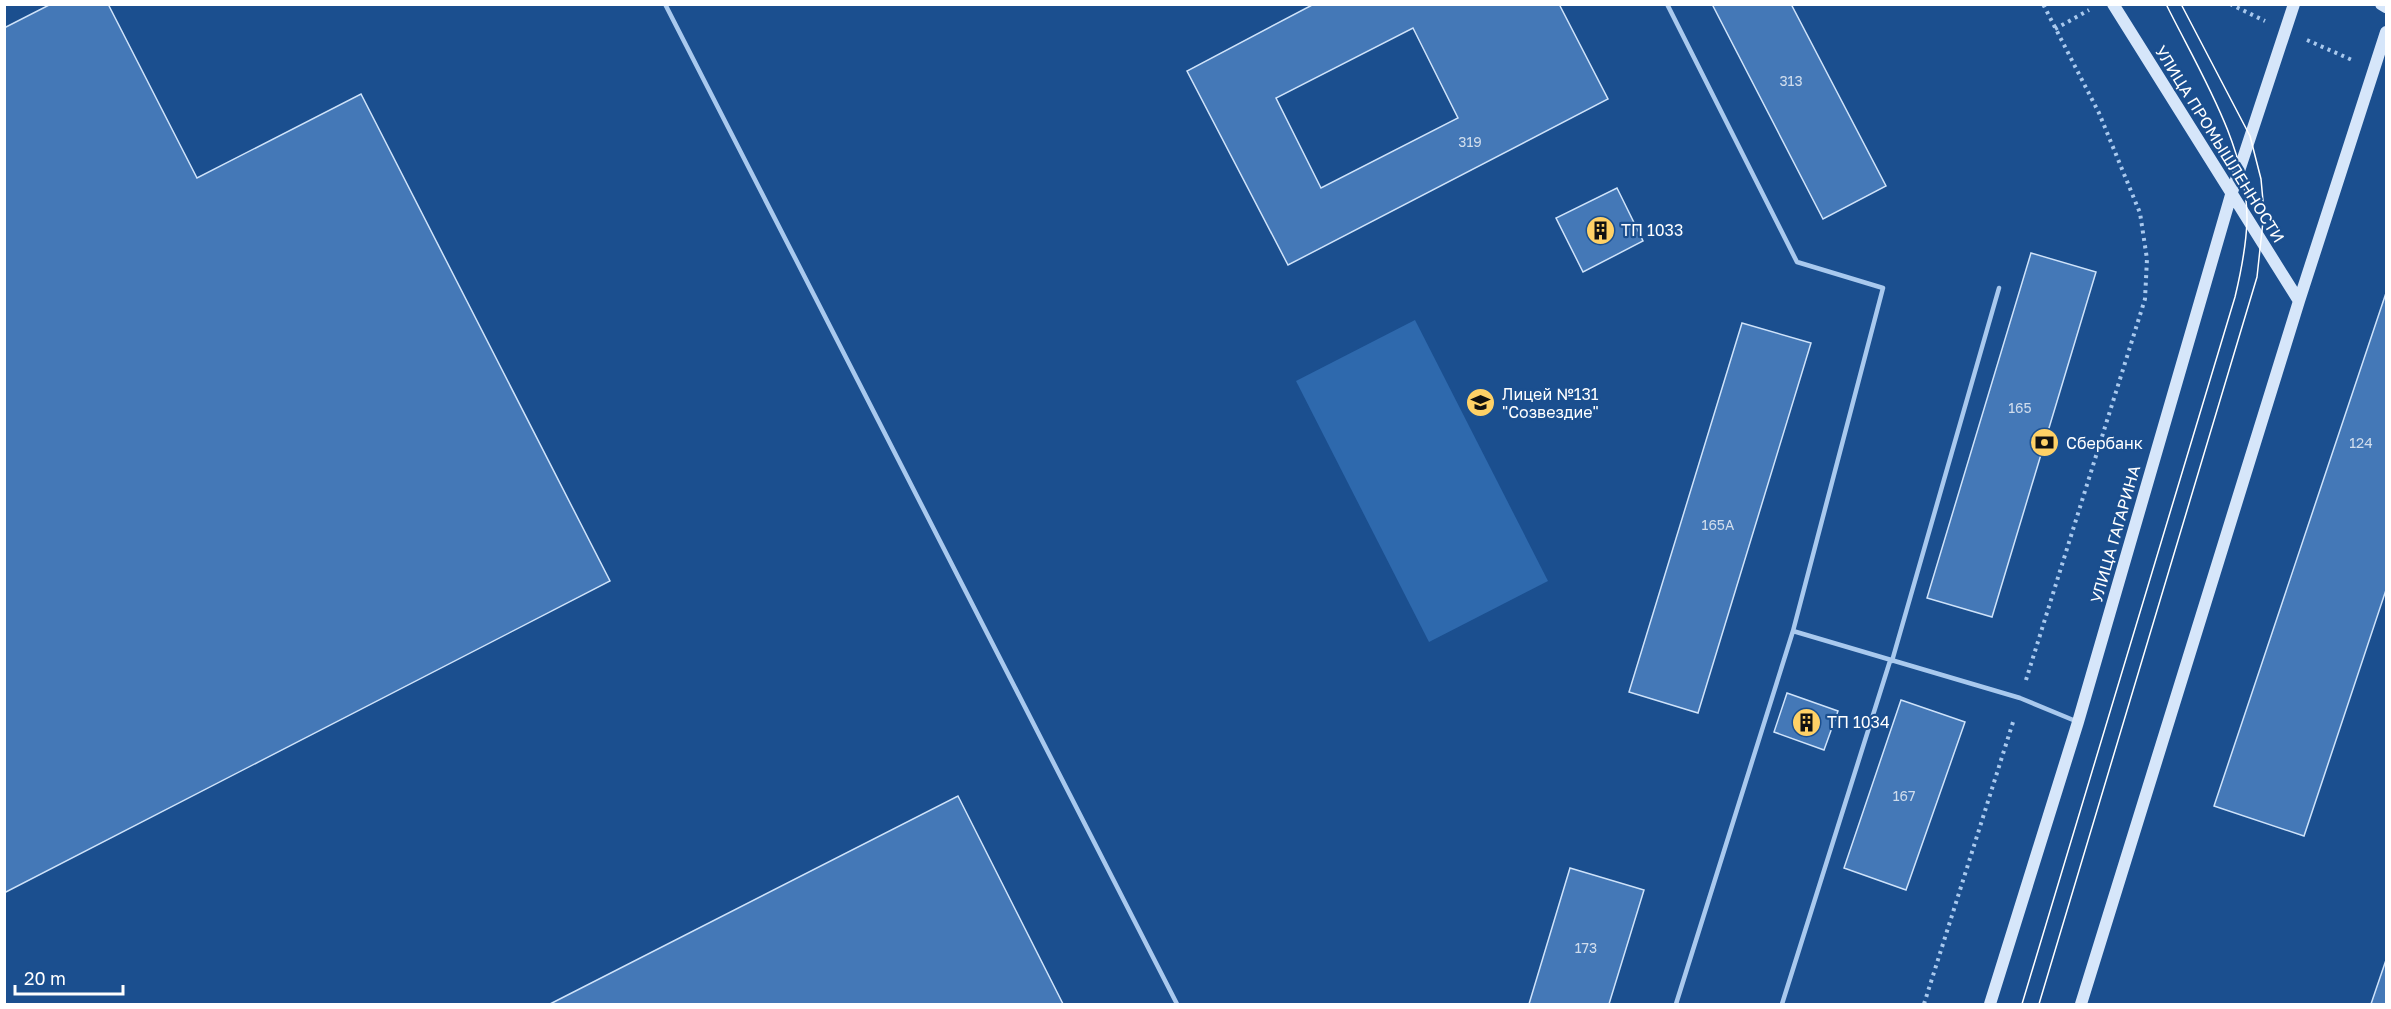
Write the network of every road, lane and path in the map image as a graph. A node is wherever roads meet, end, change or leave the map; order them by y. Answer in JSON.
{"nodes":[{"id":1,"x":665,"y":4,"type":"edge"},
{"id":2,"x":1667,"y":4,"type":"edge"},
{"id":3,"x":2043,"y":4,"type":"edge"},
{"id":4,"x":2113,"y":4,"type":"edge"},
{"id":5,"x":2294,"y":4,"type":"edge"},
{"id":6,"x":2381,"y":4,"type":"edge"},
{"id":7,"x":2386,"y":7,"type":"edge"},
{"id":8,"x":2092,"y":9,"type":"dead end"},
{"id":9,"x":2055,"y":29,"type":"junction"},
{"id":10,"x":2386,"y":32,"type":"edge"},
{"id":11,"x":2231,"y":195,"type":"junction"},
{"id":12,"x":1999,"y":288,"type":"dead end"},
{"id":13,"x":2299,"y":301,"type":"junction"},
{"id":14,"x":1793,"y":631,"type":"junction"},
{"id":15,"x":1891,"y":661,"type":"junction"},
{"id":16,"x":2020,"y":698,"type":"junction"},
{"id":17,"x":2078,"y":722,"type":"junction"},
{"id":18,"x":1177,"y":1005,"type":"edge"},
{"id":19,"x":1676,"y":1005,"type":"edge"},
{"id":20,"x":1782,"y":1005,"type":"edge"},
{"id":21,"x":1924,"y":1005,"type":"edge"},
{"id":22,"x":1990,"y":1005,"type":"edge"},
{"id":23,"x":2081,"y":1005,"type":"edge"}],
"edges":[{"from":1,"to":18,"type":"lane"},
{"from":2,"to":14,"type":"lane"},
{"from":3,"to":9,"type":"path"},
{"from":4,"to":11,"type":"main road","name":"УЛИЦА ПРОМЫШЛЕННОСТИ"},
{"from":5,"to":11,"type":"main road","name":"УЛИЦА ГАГАРИНА"},
{"from":6,"to":7,"type":"main road"},
{"from":8,"to":9,"type":"path"},
{"from":9,"to":16,"type":"path"},
{"from":10,"to":13,"type":"main road"},
{"from":11,"to":13,"type":"main road","name":"УЛИЦА ПРОМЫШЛЕННОСТИ"},
{"from":11,"to":17,"type":"main road","name":"УЛИЦА ГАГАРИНА"},
{"from":12,"to":15,"type":"lane"},
{"from":13,"to":23,"type":"main road"},
{"from":14,"to":15,"type":"lane"},
{"from":14,"to":19,"type":"lane"},
{"from":15,"to":16,"type":"lane"},
{"from":15,"to":20,"type":"lane"},
{"from":16,"to":17,"type":"lane"},
{"from":16,"to":21,"type":"path"},
{"from":17,"to":22,"type":"main road","name":"УЛИЦА ГАГАРИНА"}]}
